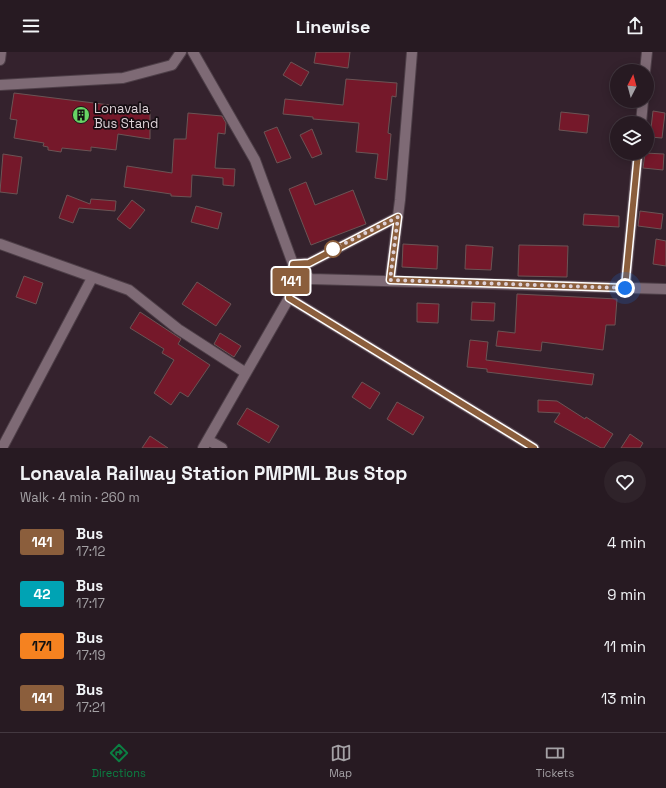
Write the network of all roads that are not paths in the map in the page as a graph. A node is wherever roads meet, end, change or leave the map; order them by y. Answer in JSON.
{"nodes":[{"id":1,"x":1,"y":52,"type":"edge"},
{"id":2,"x":181,"y":52,"type":"edge"},
{"id":3,"x":192,"y":52,"type":"edge"},
{"id":4,"x":412,"y":52,"type":"edge"},
{"id":5,"x":647,"y":52,"type":"edge"},
{"id":6,"x":0,"y":60,"type":"edge"},
{"id":7,"x":646,"y":64,"type":"edge"},
{"id":8,"x":0,"y":85,"type":"edge"},
{"id":9,"x":637,"y":160,"type":"edge"},
{"id":10,"x":398,"y":217,"type":"junction"},
{"id":11,"x":0,"y":244,"type":"edge"},
{"id":12,"x":293,"y":264,"type":"junction"},
{"id":13,"x":92,"y":278,"type":"junction"},
{"id":14,"x":390,"y":280,"type":"junction"},
{"id":15,"x":625,"y":288,"type":"junction"},
{"id":16,"x":666,"y":289,"type":"edge"},
{"id":17,"x":289,"y":298,"type":"junction"},
{"id":18,"x":246,"y":373,"type":"junction"},
{"id":19,"x":205,"y":444,"type":"edge"},
{"id":20,"x":2,"y":448,"type":"edge"},
{"id":21,"x":222,"y":448,"type":"edge"},
{"id":22,"x":534,"y":448,"type":"edge"}],
"edges":[{"from":1,"to":6,"type":"street"},
{"from":2,"to":8,"type":"street"},
{"from":3,"to":12,"type":"street"},
{"from":4,"to":10,"type":"street"},
{"from":5,"to":7,"type":"street"},
{"from":9,"to":15,"type":"street"},
{"from":10,"to":12,"type":"street"},
{"from":10,"to":14,"type":"street"},
{"from":11,"to":13,"type":"street"},
{"from":12,"to":14,"type":"street"},
{"from":12,"to":17,"type":"street"},
{"from":13,"to":18,"type":"street"},
{"from":13,"to":20,"type":"street"},
{"from":14,"to":15,"type":"street"},
{"from":15,"to":16,"type":"street"},
{"from":17,"to":18,"type":"street"},
{"from":17,"to":22,"type":"street"},
{"from":18,"to":19,"type":"street"},
{"from":19,"to":21,"type":"street"}]}
